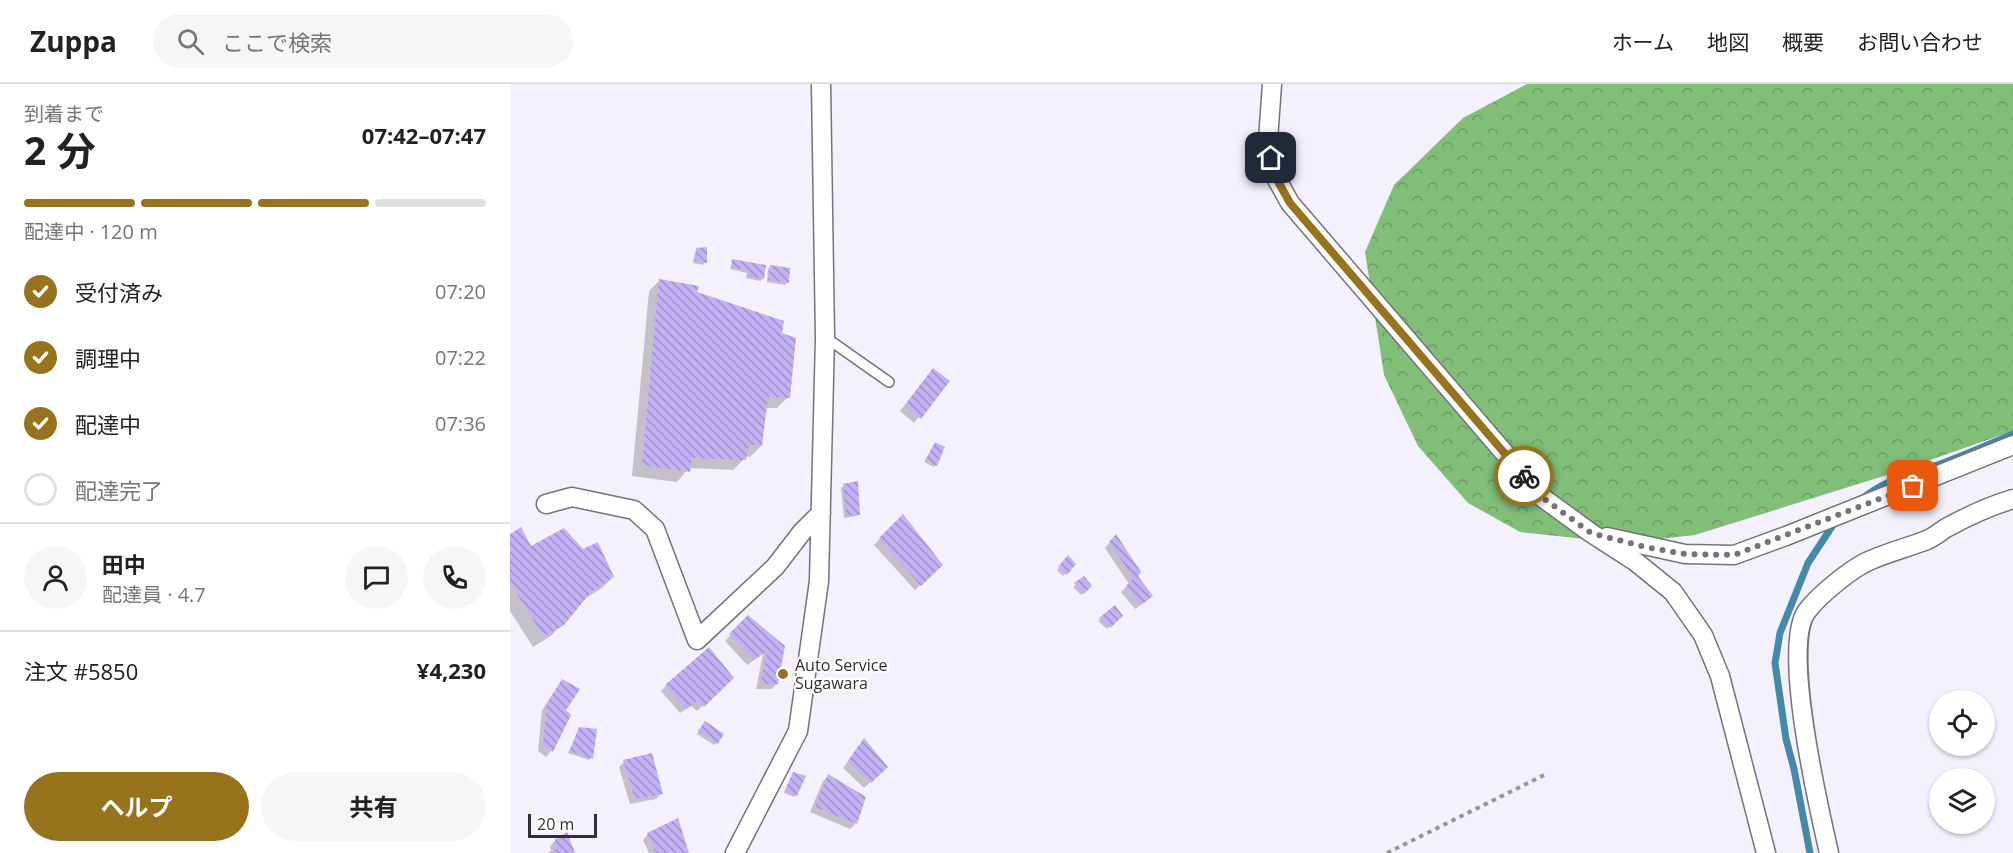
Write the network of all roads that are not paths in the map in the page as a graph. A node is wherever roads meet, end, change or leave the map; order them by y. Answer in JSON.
{"nodes":[{"id":1,"x":821,"y":84,"type":"edge"},
{"id":2,"x":1272,"y":84,"type":"edge"},
{"id":3,"x":825,"y":337,"type":"junction"},
{"id":4,"x":889,"y":382,"type":"dead end"},
{"id":5,"x":2013,"y":445,"type":"edge"},
{"id":6,"x":2013,"y":499,"type":"edge"},
{"id":7,"x":546,"y":504,"type":"dead end"},
{"id":8,"x":821,"y":513,"type":"junction"},
{"id":9,"x":1591,"y":533,"type":"junction"},
{"id":10,"x":735,"y":853,"type":"edge"},
{"id":11,"x":1766,"y":853,"type":"edge"},
{"id":12,"x":1829,"y":853,"type":"edge"}],
"edges":[{"from":1,"to":3,"type":"street"},
{"from":2,"to":9,"type":"street"},
{"from":3,"to":4,"type":"lane"},
{"from":3,"to":8,"type":"street"},
{"from":5,"to":9,"type":"street"},
{"from":6,"to":12,"type":"street"},
{"from":7,"to":8,"type":"street"},
{"from":8,"to":10,"type":"street"},
{"from":9,"to":11,"type":"street"}]}
